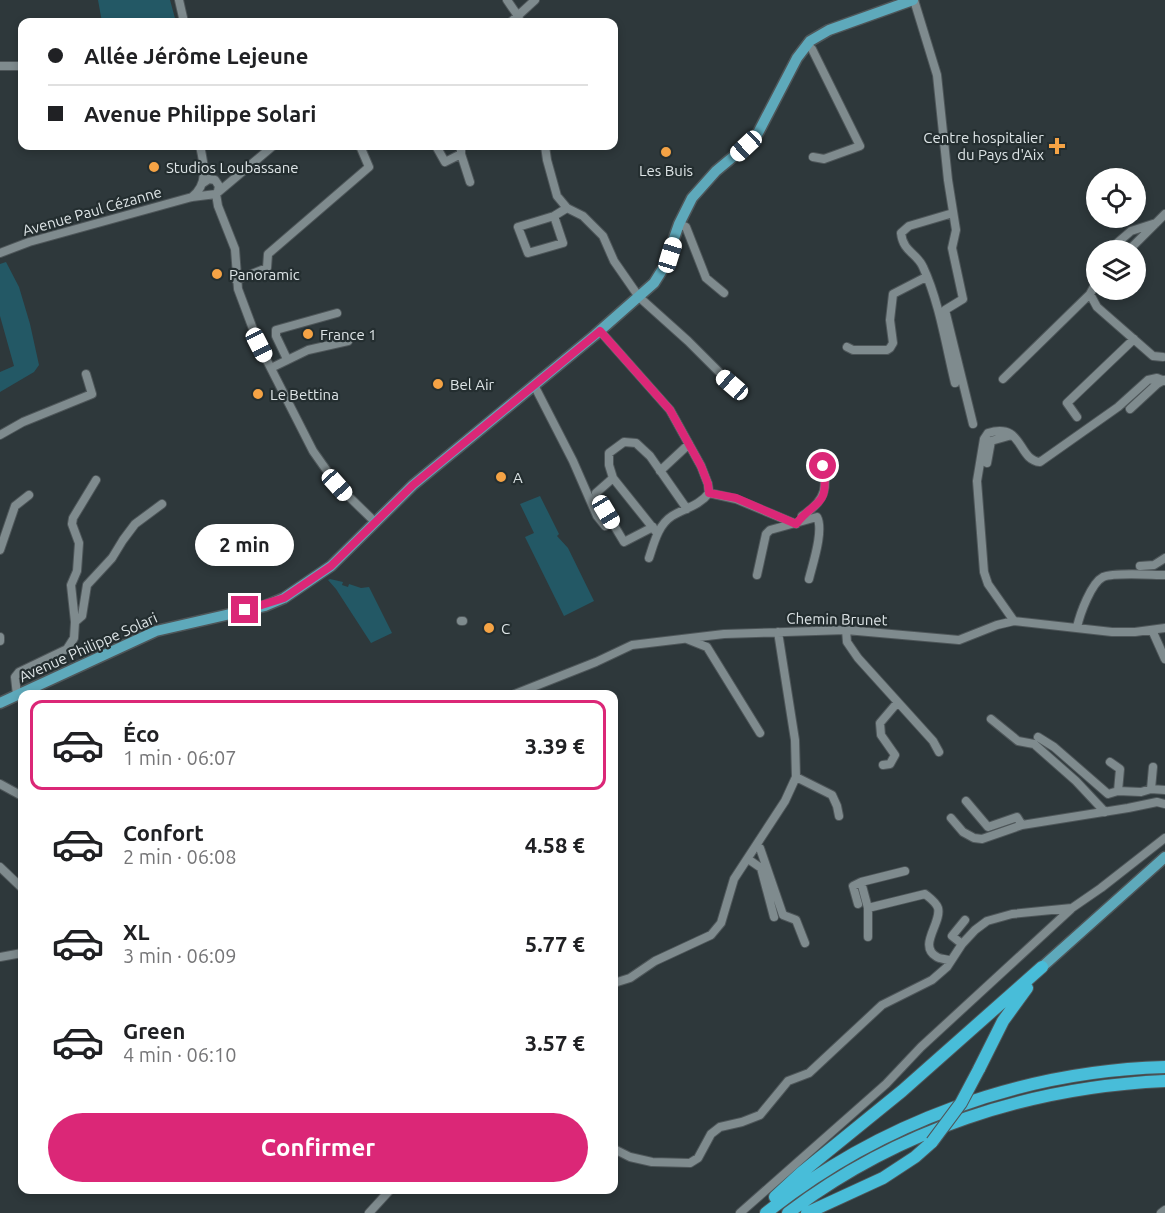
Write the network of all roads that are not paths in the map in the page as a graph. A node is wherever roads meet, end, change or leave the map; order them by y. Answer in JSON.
{"nodes":[{"id":1,"x":179,"y":0,"type":"edge"},
{"id":2,"x":507,"y":0,"type":"edge"},
{"id":3,"x":535,"y":0,"type":"edge"},
{"id":4,"x":913,"y":0,"type":"edge"},
{"id":5,"x":183,"y":18,"type":"edge"},
{"id":6,"x":518,"y":18,"type":"edge"},
{"id":7,"x":520,"y":18,"type":"edge"},
{"id":8,"x":807,"y":44,"type":"junction"},
{"id":9,"x":0,"y":66,"type":"edge"},
{"id":10,"x":18,"y":66,"type":"edge"},
{"id":11,"x":201,"y":150,"type":"edge"},
{"id":12,"x":268,"y":150,"type":"edge"},
{"id":13,"x":362,"y":150,"type":"edge"},
{"id":14,"x":438,"y":150,"type":"edge"},
{"id":15,"x":461,"y":150,"type":"edge"},
{"id":16,"x":546,"y":150,"type":"edge"},
{"id":17,"x":813,"y":157,"type":"dead end"},
{"id":18,"x":203,"y":161,"type":"junction"},
{"id":19,"x":470,"y":182,"type":"dead end"},
{"id":20,"x":203,"y":184,"type":"junction"},
{"id":21,"x":214,"y":189,"type":"junction"},
{"id":22,"x":192,"y":196,"type":"junction"},
{"id":23,"x":567,"y":208,"type":"junction"},
{"id":24,"x":953,"y":213,"type":"junction"},
{"id":25,"x":1165,"y":214,"type":"edge"},
{"id":26,"x":554,"y":216,"type":"junction"},
{"id":27,"x":1156,"y":223,"type":"junction"},
{"id":28,"x":679,"y":224,"type":"junction"},
{"id":29,"x":1121,"y":240,"type":"edge"},
{"id":30,"x":1139,"y":240,"type":"edge"},
{"id":31,"x":0,"y":253,"type":"edge"},
{"id":32,"x":926,"y":277,"type":"junction"},
{"id":33,"x":236,"y":280,"type":"junction"},
{"id":34,"x":724,"y":293,"type":"dead end"},
{"id":35,"x":639,"y":297,"type":"junction"},
{"id":36,"x":1086,"y":298,"type":"edge"},
{"id":37,"x":1093,"y":300,"type":"edge"},
{"id":38,"x":337,"y":313,"type":"dead end"},
{"id":39,"x":600,"y":331,"type":"junction"},
{"id":40,"x":1134,"y":339,"type":"junction"},
{"id":41,"x":348,"y":341,"type":"dead end"},
{"id":42,"x":848,"y":347,"type":"dead end"},
{"id":43,"x":1163,"y":357,"type":"dead end"},
{"id":44,"x":287,"y":360,"type":"junction"},
{"id":45,"x":271,"y":368,"type":"junction"},
{"id":46,"x":86,"y":374,"type":"dead end"},
{"id":47,"x":1004,"y":380,"type":"dead end"},
{"id":48,"x":1164,"y":381,"type":"edge"},
{"id":49,"x":955,"y":383,"type":"dead end"},
{"id":50,"x":534,"y":385,"type":"junction"},
{"id":51,"x":732,"y":385,"type":"dead end"},
{"id":52,"x":1130,"y":409,"type":"dead end"},
{"id":53,"x":1077,"y":417,"type":"dead end"},
{"id":54,"x":973,"y":424,"type":"dead end"},
{"id":55,"x":1012,"y":434,"type":"junction"},
{"id":56,"x":0,"y":435,"type":"edge"},
{"id":57,"x":689,"y":444,"type":"junction"},
{"id":58,"x":821,"y":453,"type":"dead end"},
{"id":59,"x":987,"y":463,"type":"dead end"},
{"id":60,"x":660,"y":471,"type":"junction"},
{"id":61,"x":613,"y":478,"type":"junction"},
{"id":62,"x":96,"y":480,"type":"dead end"},
{"id":63,"x":709,"y":493,"type":"junction"},
{"id":64,"x":29,"y":495,"type":"dead end"},
{"id":65,"x":162,"y":504,"type":"dead end"},
{"id":66,"x":687,"y":509,"type":"junction"},
{"id":67,"x":375,"y":522,"type":"junction"},
{"id":68,"x":796,"y":524,"type":"junction"},
{"id":69,"x":605,"y":526,"type":"dead end"},
{"id":70,"x":655,"y":530,"type":"junction"},
{"id":71,"x":0,"y":550,"type":"edge"},
{"id":72,"x":649,"y":558,"type":"dead end"},
{"id":73,"x":1165,"y":558,"type":"edge"},
{"id":74,"x":1140,"y":566,"type":"dead end"},
{"id":75,"x":757,"y":575,"type":"dead end"},
{"id":76,"x":1165,"y":575,"type":"edge"},
{"id":77,"x":809,"y":579,"type":"dead end"},
{"id":78,"x":1014,"y":621,"type":"junction"},
{"id":79,"x":75,"y":622,"type":"junction"},
{"id":80,"x":1077,"y":627,"type":"junction"},
{"id":81,"x":1165,"y":628,"type":"edge"},
{"id":82,"x":846,"y":630,"type":"junction"},
{"id":83,"x":1152,"y":630,"type":"junction"},
{"id":84,"x":778,"y":632,"type":"junction"},
{"id":85,"x":687,"y":639,"type":"junction"},
{"id":86,"x":1165,"y":659,"type":"edge"},
{"id":87,"x":28,"y":690,"type":"edge"},
{"id":88,"x":525,"y":690,"type":"edge"},
{"id":89,"x":17,"y":695,"type":"joint"},
{"id":90,"x":0,"y":703,"type":"edge"},
{"id":91,"x":897,"y":703,"type":"junction"},
{"id":92,"x":991,"y":719,"type":"dead end"},
{"id":93,"x":760,"y":733,"type":"dead end"},
{"id":94,"x":1038,"y":737,"type":"dead end"},
{"id":95,"x":939,"y":752,"type":"dead end"},
{"id":96,"x":1110,"y":762,"type":"dead end"},
{"id":97,"x":883,"y":765,"type":"dead end"},
{"id":98,"x":1153,"y":767,"type":"dead end"},
{"id":99,"x":796,"y":777,"type":"junction"},
{"id":100,"x":0,"y":784,"type":"edge"},
{"id":101,"x":1151,"y":789,"type":"junction"},
{"id":102,"x":1165,"y":789,"type":"edge"},
{"id":103,"x":1118,"y":791,"type":"junction"},
{"id":104,"x":18,"y":794,"type":"edge"},
{"id":105,"x":966,"y":801,"type":"dead end"},
{"id":106,"x":1165,"y":804,"type":"edge"},
{"id":107,"x":1105,"y":812,"type":"junction"},
{"id":108,"x":839,"y":816,"type":"dead end"},
{"id":109,"x":951,"y":818,"type":"dead end"},
{"id":110,"x":1022,"y":825,"type":"junction"},
{"id":111,"x":1165,"y":838,"type":"edge"},
{"id":112,"x":756,"y":847,"type":"junction"},
{"id":113,"x":1165,"y":857,"type":"edge"},
{"id":114,"x":748,"y":859,"type":"junction"},
{"id":115,"x":0,"y":867,"type":"edge"},
{"id":116,"x":905,"y":871,"type":"dead end"},
{"id":117,"x":861,"y":882,"type":"junction"},
{"id":118,"x":18,"y":884,"type":"edge"},
{"id":119,"x":858,"y":904,"type":"dead end"},
{"id":120,"x":868,"y":908,"type":"junction"},
{"id":121,"x":1072,"y":908,"type":"junction"},
{"id":122,"x":774,"y":917,"type":"dead end"},
{"id":123,"x":965,"y":920,"type":"dead end"},
{"id":124,"x":868,"y":937,"type":"dead end"},
{"id":125,"x":805,"y":943,"type":"dead end"},
{"id":126,"x":962,"y":944,"type":"junction"},
{"id":127,"x":18,"y":954,"type":"edge"},
{"id":128,"x":0,"y":957,"type":"edge"},
{"id":129,"x":951,"y":961,"type":"junction"},
{"id":130,"x":1042,"y":968,"type":"junction"},
{"id":131,"x":618,"y":982,"type":"edge"},
{"id":132,"x":1165,"y":1067,"type":"edge"},
{"id":133,"x":1165,"y":1081,"type":"edge"},
{"id":134,"x":618,"y":1151,"type":"edge"},
{"id":135,"x":386,"y":1194,"type":"edge"},
{"id":136,"x":1165,"y":1209,"type":"edge"},
{"id":137,"x":369,"y":1213,"type":"edge"},
{"id":138,"x":740,"y":1213,"type":"edge"},
{"id":139,"x":759,"y":1213,"type":"edge"},
{"id":140,"x":766,"y":1213,"type":"edge"},
{"id":141,"x":788,"y":1213,"type":"edge"},
{"id":142,"x":807,"y":1213,"type":"edge"},
{"id":143,"x":1161,"y":1213,"type":"edge"}],
"edges":[{"from":1,"to":5,"type":"street"},
{"from":2,"to":6,"type":"street"},
{"from":3,"to":7,"type":"street"},
{"from":4,"to":8,"type":"main road","name":"Avenue Philippe Solari"},
{"from":4,"to":24,"type":"street"},
{"from":8,"to":17,"type":"street"},
{"from":8,"to":28,"type":"main road","name":"Avenue Philippe Solari"},
{"from":9,"to":10,"type":"street"},
{"from":11,"to":18,"type":"street"},
{"from":12,"to":21,"type":"street","name":"Avenue Paul Cézanne"},
{"from":13,"to":33,"type":"street"},
{"from":14,"to":15,"type":"street"},
{"from":15,"to":19,"type":"street"},
{"from":16,"to":23,"type":"street"},
{"from":18,"to":20,"type":"street"},
{"from":18,"to":21,"type":"street"},
{"from":20,"to":21,"type":"street"},
{"from":20,"to":22,"type":"street","name":"Avenue Paul Cézanne"},
{"from":21,"to":22,"type":"street","name":"Avenue Paul Cézanne"},
{"from":21,"to":33,"type":"street"},
{"from":22,"to":31,"type":"street","name":"Avenue Paul Cézanne"},
{"from":23,"to":26,"type":"street"},
{"from":23,"to":35,"type":"street"},
{"from":24,"to":32,"type":"street"},
{"from":24,"to":54,"type":"street"},
{"from":25,"to":27,"type":"street"},
{"from":26,"to":26,"type":"street"},
{"from":27,"to":29,"type":"street"},
{"from":27,"to":30,"type":"street"},
{"from":28,"to":34,"type":"street"},
{"from":28,"to":35,"type":"main road","name":"Avenue Philippe Solari"},
{"from":32,"to":42,"type":"street"},
{"from":32,"to":49,"type":"street"},
{"from":33,"to":45,"type":"street"},
{"from":35,"to":39,"type":"main road","name":"Avenue Philippe Solari"},
{"from":35,"to":51,"type":"street"},
{"from":36,"to":47,"type":"street"},
{"from":37,"to":40,"type":"street"},
{"from":38,"to":44,"type":"street"},
{"from":39,"to":50,"type":"main road","name":"Avenue Philippe Solari"},
{"from":39,"to":57,"type":"street"},
{"from":40,"to":43,"type":"street"},
{"from":40,"to":53,"type":"street"},
{"from":41,"to":44,"type":"street"},
{"from":44,"to":45,"type":"street"},
{"from":45,"to":67,"type":"street"},
{"from":46,"to":56,"type":"street"},
{"from":48,"to":52,"type":"street"},
{"from":48,"to":55,"type":"street"},
{"from":50,"to":67,"type":"main road","name":"Avenue Philippe Solari"},
{"from":50,"to":69,"type":"street"},
{"from":55,"to":59,"type":"street"},
{"from":55,"to":78,"type":"street"},
{"from":57,"to":60,"type":"street"},
{"from":57,"to":63,"type":"street"},
{"from":58,"to":68,"type":"street"},
{"from":60,"to":61,"type":"street"},
{"from":60,"to":66,"type":"street"},
{"from":61,"to":70,"type":"street"},
{"from":61,"to":70,"type":"street"},
{"from":62,"to":79,"type":"street"},
{"from":63,"to":66,"type":"street"},
{"from":63,"to":68,"type":"street"},
{"from":64,"to":71,"type":"street"},
{"from":65,"to":79,"type":"street"},
{"from":66,"to":70,"type":"street"},
{"from":67,"to":87,"type":"main road","name":"Avenue Philippe Solari"},
{"from":68,"to":75,"type":"street"},
{"from":68,"to":77,"type":"street"},
{"from":70,"to":72,"type":"street"},
{"from":73,"to":74,"type":"street"},
{"from":76,"to":80,"type":"street"},
{"from":78,"to":80,"type":"street","name":"Chemin Brunet"},
{"from":78,"to":82,"type":"street","name":"Chemin Brunet"},
{"from":79,"to":89,"type":"street"},
{"from":80,"to":83,"type":"street","name":"Chemin Brunet"},
{"from":81,"to":83,"type":"street","name":"Chemin Brunet"},
{"from":82,"to":84,"type":"street","name":"Chemin Brunet"},
{"from":82,"to":91,"type":"street"},
{"from":83,"to":86,"type":"street"},
{"from":84,"to":85,"type":"street","name":"Chemin Brunet"},
{"from":84,"to":99,"type":"street"},
{"from":85,"to":88,"type":"street","name":"Chemin Brunet"},
{"from":85,"to":93,"type":"street"},
{"from":89,"to":90,"type":"main road","name":"Avenue Philippe Solari"},
{"from":91,"to":95,"type":"street"},
{"from":91,"to":97,"type":"street"},
{"from":92,"to":107,"type":"street"},
{"from":94,"to":103,"type":"street"},
{"from":96,"to":103,"type":"street"},
{"from":98,"to":101,"type":"street"},
{"from":99,"to":108,"type":"street"},
{"from":99,"to":112,"type":"street"},
{"from":100,"to":104,"type":"street"},
{"from":101,"to":102,"type":"street"},
{"from":101,"to":103,"type":"street"},
{"from":105,"to":110,"type":"street"},
{"from":106,"to":107,"type":"street"},
{"from":107,"to":110,"type":"street"},
{"from":109,"to":110,"type":"street"},
{"from":111,"to":121,"type":"street"},
{"from":112,"to":114,"type":"street"},
{"from":112,"to":125,"type":"street"},
{"from":113,"to":130,"type":"main road"},
{"from":114,"to":122,"type":"street"},
{"from":114,"to":131,"type":"street"},
{"from":115,"to":118,"type":"street"},
{"from":116,"to":117,"type":"street"},
{"from":117,"to":119,"type":"street"},
{"from":117,"to":120,"type":"street"},
{"from":120,"to":124,"type":"street"},
{"from":120,"to":129,"type":"street"},
{"from":121,"to":126,"type":"street"},
{"from":121,"to":138,"type":"street"},
{"from":123,"to":126,"type":"street"},
{"from":126,"to":129,"type":"street"},
{"from":127,"to":128,"type":"street"},
{"from":129,"to":134,"type":"street"},
{"from":130,"to":139,"type":"highway"},
{"from":130,"to":142,"type":"highway","bridge":true},
{"from":132,"to":140,"type":"highway"},
{"from":133,"to":141,"type":"highway"},
{"from":135,"to":137,"type":"street"},
{"from":136,"to":143,"type":"street"}]}
